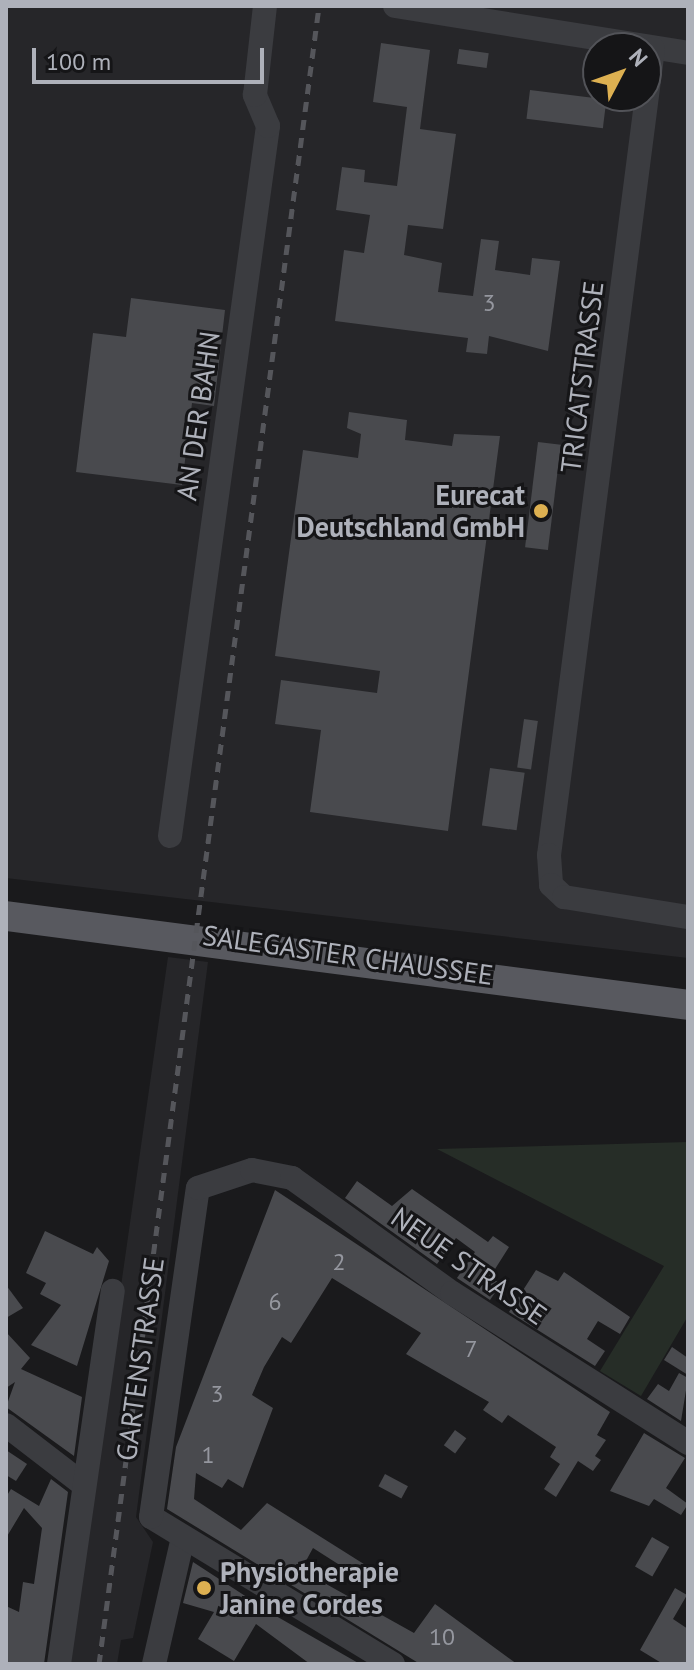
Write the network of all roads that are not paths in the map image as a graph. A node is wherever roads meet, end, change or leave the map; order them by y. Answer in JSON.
{"nodes":[{"id":1,"x":265,"y":6,"type":"edge"},
{"id":2,"x":395,"y":6,"type":"edge"},
{"id":3,"x":582,"y":37,"type":"edge"},
{"id":4,"x":662,"y":50,"type":"edge"},
{"id":5,"x":688,"y":53,"type":"edge"},
{"id":6,"x":645,"y":112,"type":"edge"},
{"id":7,"x":170,"y":836,"type":"dead end"},
{"id":8,"x":6,"y":916,"type":"edge"},
{"id":9,"x":688,"y":917,"type":"edge"},
{"id":10,"x":688,"y":1005,"type":"edge"},
{"id":11,"x":210,"y":1179,"type":"joint"},
{"id":12,"x":113,"y":1291,"type":"dead end"},
{"id":13,"x":6,"y":1425,"type":"edge"},
{"id":14,"x":688,"y":1443,"type":"edge"},
{"id":15,"x":84,"y":1485,"type":"junction"},
{"id":16,"x":183,"y":1537,"type":"junction"},
{"id":17,"x":59,"y":1664,"type":"edge"},
{"id":18,"x":154,"y":1664,"type":"edge"},
{"id":19,"x":393,"y":1664,"type":"edge"}],
"edges":[{"from":1,"to":7,"type":"street","name":"AN DER BAHN"},
{"from":2,"to":3,"type":"street"},
{"from":4,"to":5,"type":"street"},
{"from":6,"to":9,"type":"street","name":"TRICATSTRASSE"},
{"from":8,"to":10,"type":"main road","name":"SALEGASTER CHAUSSEE"},
{"from":11,"to":14,"type":"street","name":"NEUE STRASSE"},
{"from":11,"to":16,"type":"street","name":"GARTENSTRASSE"},
{"from":12,"to":15,"type":"street"},
{"from":13,"to":15,"type":"street"},
{"from":15,"to":17,"type":"street"},
{"from":16,"to":18,"type":"street"},
{"from":16,"to":19,"type":"street"}]}
